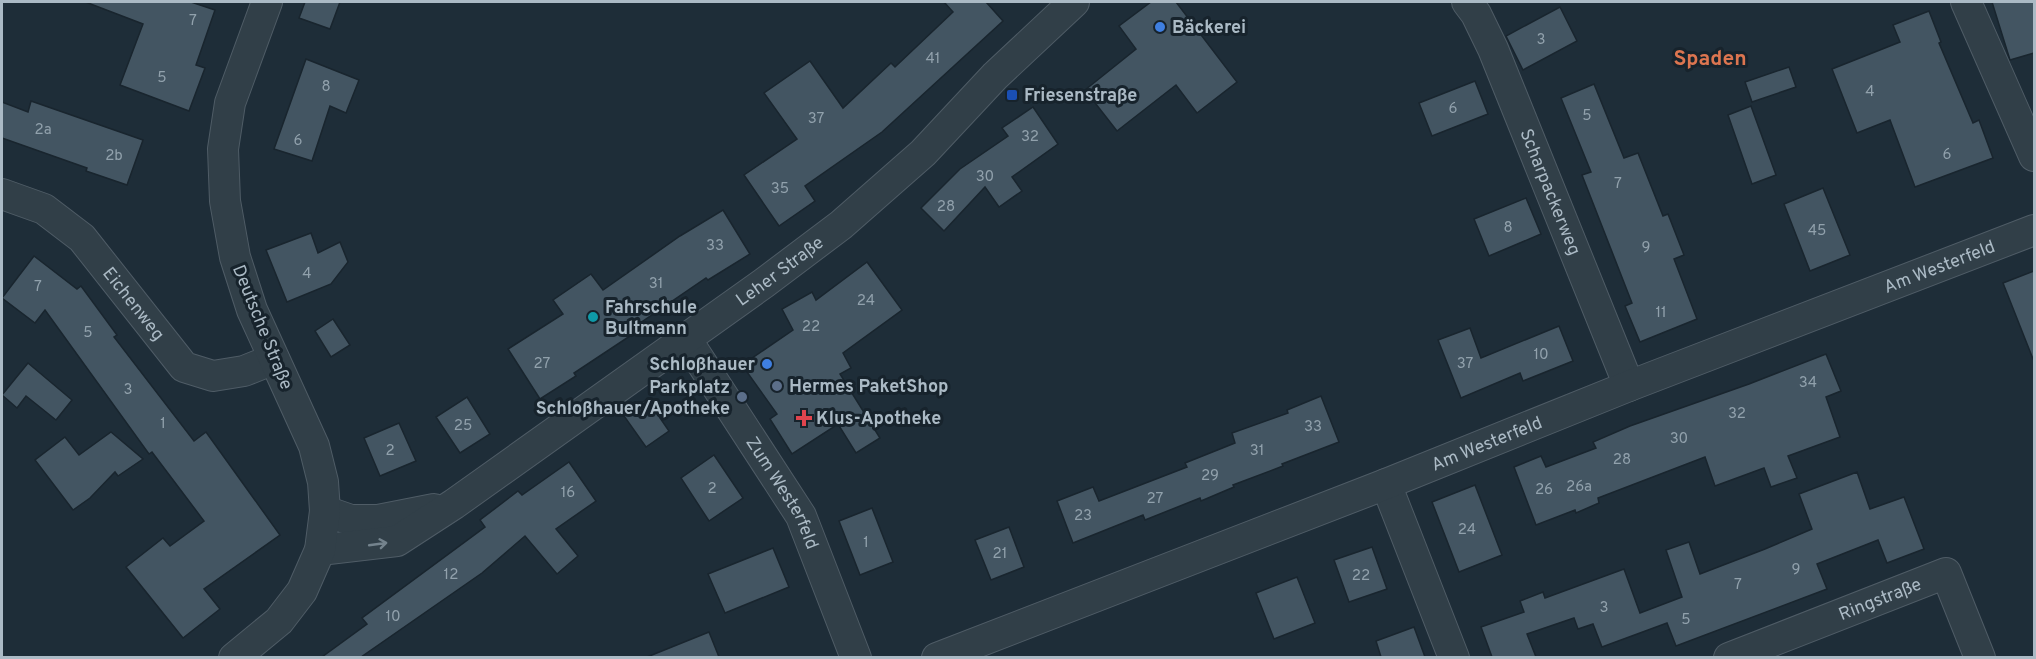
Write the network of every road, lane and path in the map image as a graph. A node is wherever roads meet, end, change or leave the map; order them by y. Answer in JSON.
{"nodes":[{"id":1,"x":267,"y":2,"type":"edge"},
{"id":2,"x":1074,"y":2,"type":"edge"},
{"id":3,"x":1467,"y":2,"type":"edge"},
{"id":4,"x":1966,"y":2,"type":"edge"},
{"id":5,"x":2034,"y":156,"type":"edge"},
{"id":6,"x":2,"y":194,"type":"edge"},
{"id":7,"x":2034,"y":230,"type":"edge"},
{"id":8,"x":686,"y":339,"type":"junction"},
{"id":9,"x":274,"y":359,"type":"junction"},
{"id":10,"x":1629,"y":386,"type":"junction"},
{"id":11,"x":1386,"y":484,"type":"junction"},
{"id":12,"x":454,"y":504,"type":"junction"},
{"id":13,"x":325,"y":511,"type":"junction"},
{"id":14,"x":320,"y":550,"type":"junction"},
{"id":15,"x":234,"y":657,"type":"edge"},
{"id":16,"x":856,"y":657,"type":"edge"},
{"id":17,"x":937,"y":657,"type":"edge"},
{"id":18,"x":1454,"y":657,"type":"edge"},
{"id":19,"x":1729,"y":657,"type":"edge"},
{"id":20,"x":1980,"y":657,"type":"edge"}],
"edges":[{"from":1,"to":9,"type":"street","name":"Deutsche Straße"},
{"from":2,"to":8,"type":"street","name":"Leher Straße"},
{"from":3,"to":10,"type":"street","name":"Scharpackerweg"},
{"from":4,"to":5,"type":"street"},
{"from":6,"to":9,"type":"street","name":"Eichenweg"},
{"from":7,"to":10,"type":"street","name":"Am Westerfeld"},
{"from":8,"to":12,"type":"street","name":"Leher Straße"},
{"from":8,"to":16,"type":"street","name":"Zum Westerfeld"},
{"from":9,"to":13,"type":"street","name":"Deutsche Straße"},
{"from":10,"to":11,"type":"street","name":"Am Westerfeld"},
{"from":11,"to":17,"type":"street","name":"Am Westerfeld"},
{"from":11,"to":18,"type":"street"},
{"from":12,"to":13,"type":"street","name":"Leher Straße"},
{"from":14,"to":12,"type":"street","name":"Leher Straße","one_way":true},
{"from":13,"to":14,"type":"street"},
{"from":14,"to":15,"type":"street"},
{"from":19,"to":20,"type":"street","name":"Ringstraße"}]}
